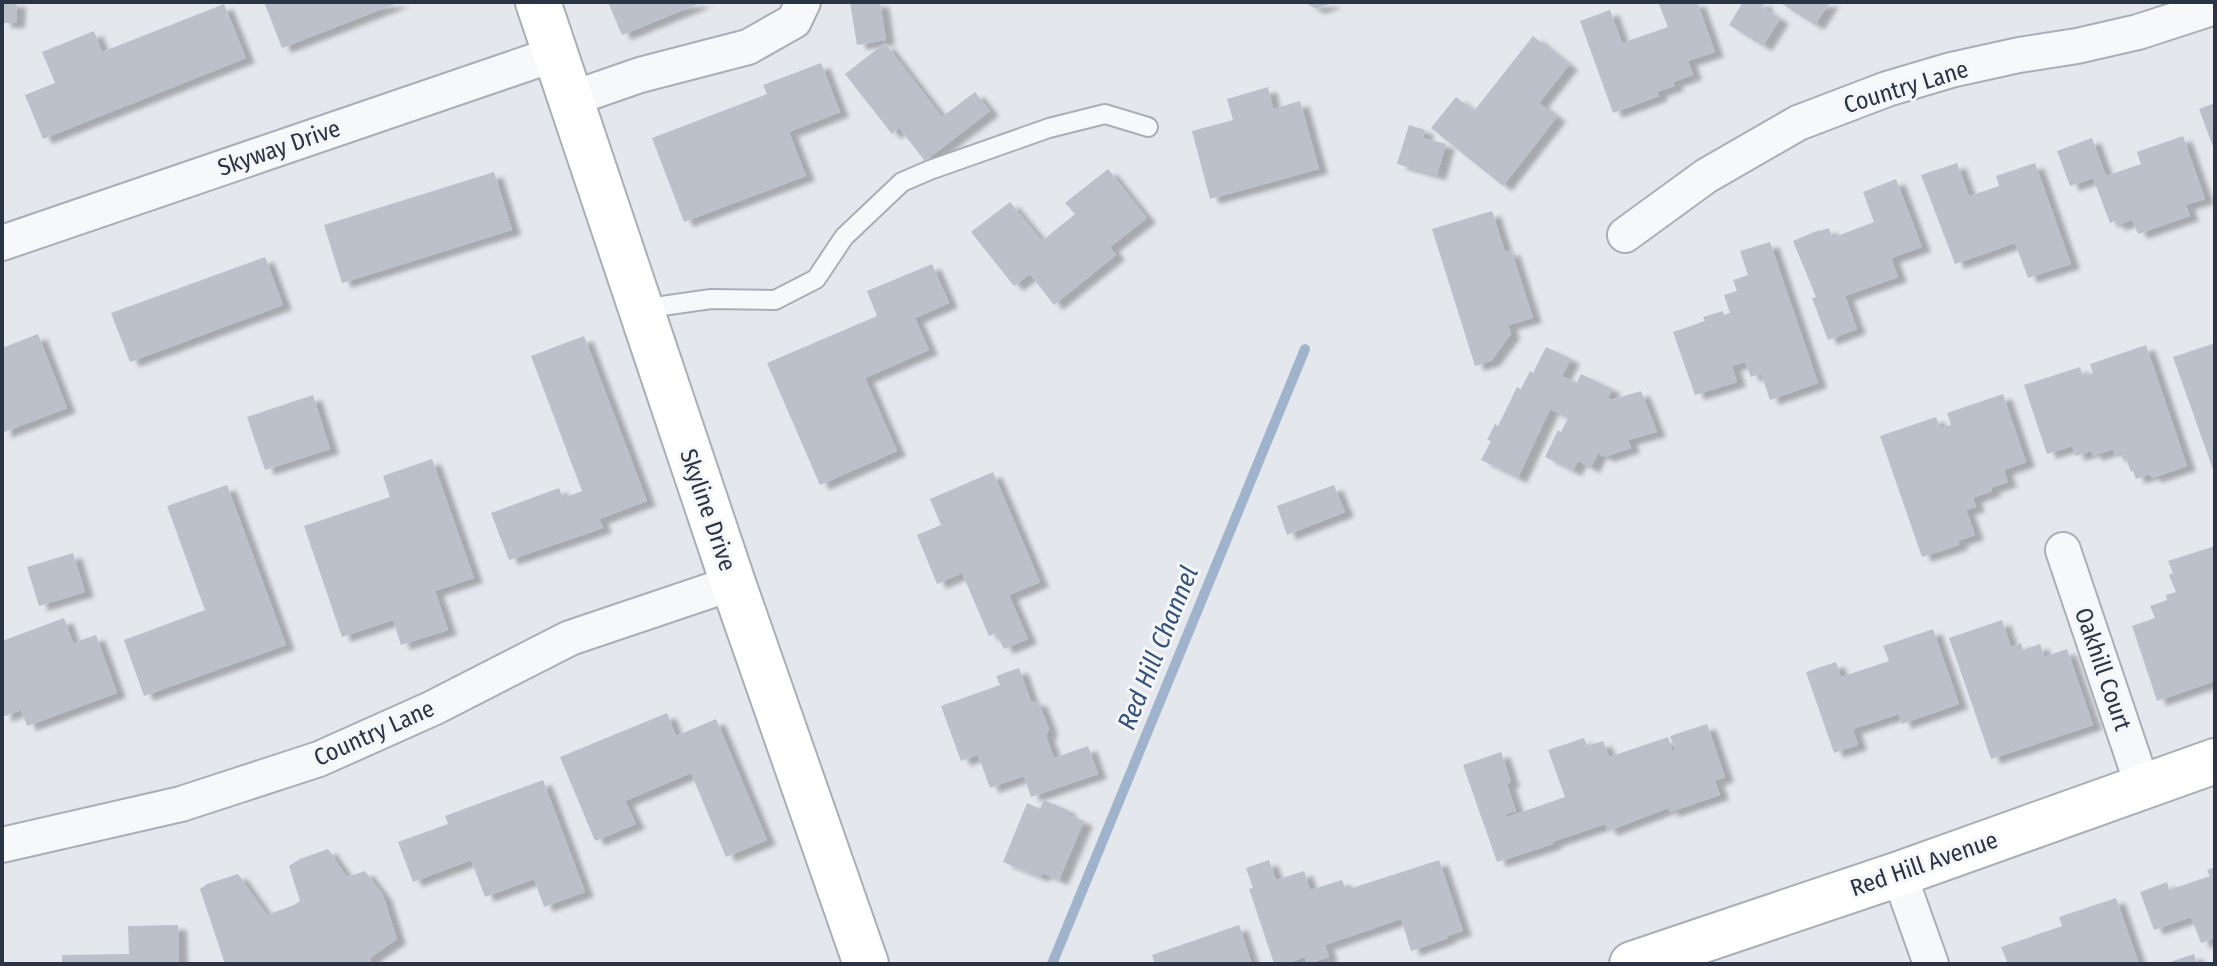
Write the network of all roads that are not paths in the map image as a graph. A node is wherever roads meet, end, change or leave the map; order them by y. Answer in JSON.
{"nodes":[{"id":1,"x":538,"y":2,"type":"edge"},
{"id":2,"x":803,"y":2,"type":"edge"},
{"id":3,"x":2215,"y":7,"type":"edge"},
{"id":4,"x":555,"y":54,"type":"junction"},
{"id":5,"x":571,"y":99,"type":"junction"},
{"id":6,"x":1148,"y":127,"type":"dead end"},
{"id":7,"x":1625,"y":235,"type":"dead end"},
{"id":8,"x":2,"y":243,"type":"edge"},
{"id":9,"x":641,"y":309,"type":"junction"},
{"id":10,"x":2063,"y":550,"type":"dead end"},
{"id":11,"x":733,"y":583,"type":"junction"},
{"id":12,"x":2215,"y":761,"type":"edge"},
{"id":13,"x":2143,"y":787,"type":"junction"},
{"id":14,"x":2,"y":845,"type":"edge"},
{"id":15,"x":1899,"y":874,"type":"junction"},
{"id":16,"x":866,"y":964,"type":"edge"},
{"id":17,"x":1632,"y":964,"type":"edge"},
{"id":18,"x":1931,"y":964,"type":"edge"}],
"edges":[{"from":1,"to":4,"type":"street","name":"Skyline Drive"},
{"from":2,"to":5,"type":"street"},
{"from":3,"to":7,"type":"street","name":"Country Lane"},
{"from":4,"to":5,"type":"street","name":"Skyline Drive"},
{"from":4,"to":8,"type":"street","name":"Skyway Drive"},
{"from":5,"to":9,"type":"street","name":"Skyline Drive"},
{"from":6,"to":9,"type":"lane"},
{"from":9,"to":11,"type":"street","name":"Skyline Drive"},
{"from":10,"to":13,"type":"street","name":"Oakhill Court"},
{"from":11,"to":14,"type":"street","name":"Country Lane"},
{"from":11,"to":16,"type":"street","name":"Skyline Drive"},
{"from":12,"to":13,"type":"street","name":"Red Hill Avenue"},
{"from":13,"to":15,"type":"street","name":"Red Hill Avenue"},
{"from":15,"to":17,"type":"street","name":"Red Hill Avenue"},
{"from":15,"to":18,"type":"street"}]}
